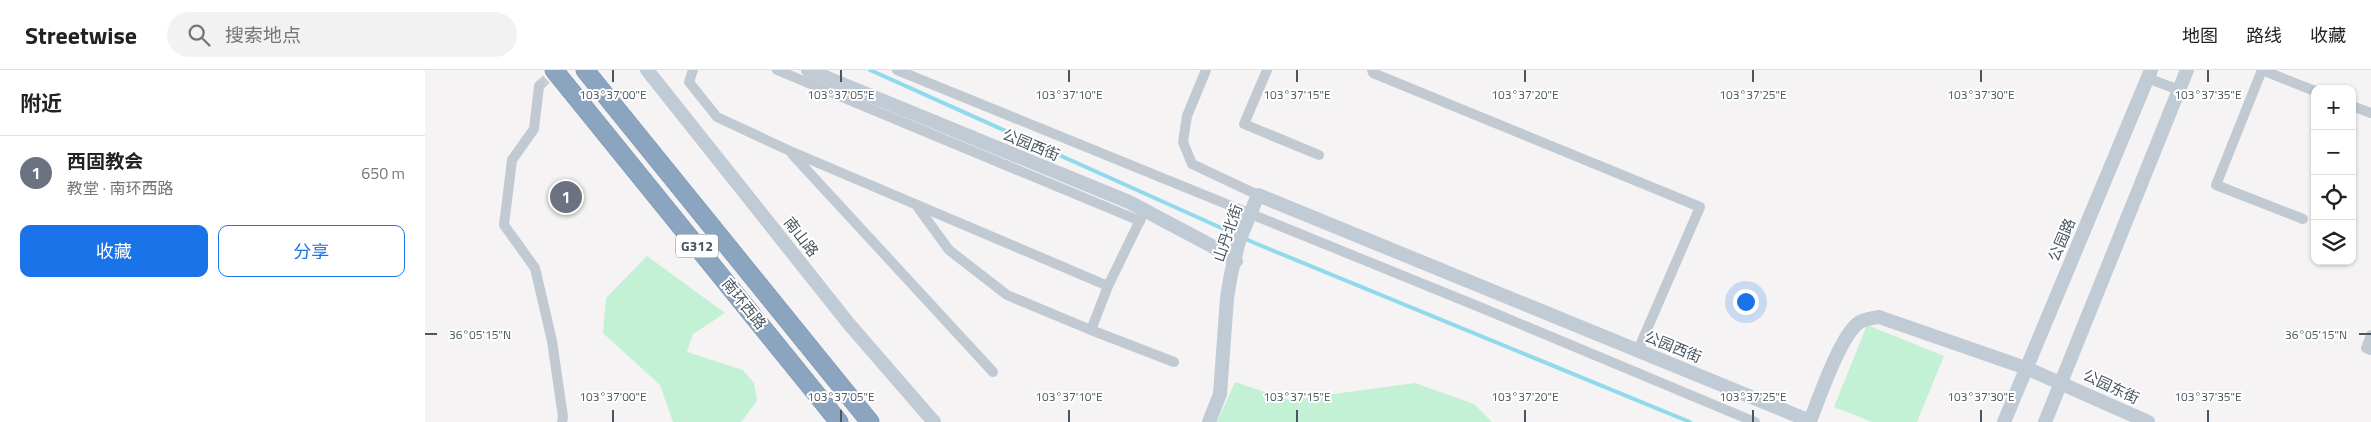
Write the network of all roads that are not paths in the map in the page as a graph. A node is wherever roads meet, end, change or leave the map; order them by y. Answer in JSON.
{"nodes":[{"id":1,"x":554,"y":70,"type":"edge"},
{"id":2,"x":585,"y":70,"type":"edge"},
{"id":3,"x":647,"y":70,"type":"edge"},
{"id":4,"x":693,"y":70,"type":"edge"},
{"id":5,"x":777,"y":70,"type":"edge"},
{"id":6,"x":808,"y":70,"type":"edge"},
{"id":7,"x":897,"y":70,"type":"edge"},
{"id":8,"x":1206,"y":70,"type":"edge"},
{"id":9,"x":1267,"y":70,"type":"edge"},
{"id":10,"x":1372,"y":70,"type":"edge"},
{"id":11,"x":2187,"y":70,"type":"edge"},
{"id":12,"x":2149,"y":74,"type":"edge"},
{"id":13,"x":539,"y":86,"type":"tunnel mouth"},
{"id":14,"x":2311,"y":89,"type":"edge"},
{"id":15,"x":2179,"y":90,"type":"junction"},
{"id":16,"x":2356,"y":107,"type":"edge"},
{"id":17,"x":2371,"y":113,"type":"edge"},
{"id":18,"x":790,"y":151,"type":"junction"},
{"id":19,"x":1319,"y":155,"type":"dead end"},
{"id":20,"x":1258,"y":195,"type":"junction"},
{"id":21,"x":916,"y":205,"type":"junction"},
{"id":22,"x":1142,"y":215,"type":"junction"},
{"id":23,"x":1250,"y":218,"type":"junction"},
{"id":24,"x":2303,"y":219,"type":"dead end"},
{"id":25,"x":1236,"y":261,"type":"junction"},
{"id":26,"x":1108,"y":286,"type":"junction"},
{"id":27,"x":1091,"y":330,"type":"junction"},
{"id":28,"x":2371,"y":335,"type":"edge"},
{"id":29,"x":1638,"y":350,"type":"junction"},
{"id":30,"x":2371,"y":350,"type":"edge"},
{"id":31,"x":1174,"y":362,"type":"dead end"},
{"id":32,"x":2027,"y":368,"type":"junction"},
{"id":33,"x":993,"y":372,"type":"dead end"},
{"id":34,"x":2061,"y":382,"type":"junction"},
{"id":35,"x":562,"y":422,"type":"edge"},
{"id":36,"x":839,"y":422,"type":"edge"},
{"id":37,"x":870,"y":422,"type":"edge"},
{"id":38,"x":934,"y":422,"type":"edge"},
{"id":39,"x":1209,"y":422,"type":"edge"},
{"id":40,"x":1755,"y":422,"type":"edge"},
{"id":41,"x":1811,"y":422,"type":"edge"},
{"id":42,"x":2004,"y":422,"type":"edge"},
{"id":43,"x":2045,"y":422,"type":"edge"},
{"id":44,"x":2148,"y":422,"type":"edge"}],
"edges":[{"from":1,"to":36,"type":"highway","name":"南环西路","number":"G312"},
{"from":2,"to":37,"type":"highway","name":"南环西路","number":"G312"},
{"from":3,"to":38,"type":"street","name":"南山路"},
{"from":4,"to":18,"type":"street"},
{"from":5,"to":22,"type":"street"},
{"from":6,"to":22,"type":"street","name":"公园西街"},
{"from":7,"to":23,"type":"street"},
{"from":8,"to":20,"type":"street","name":"山丹北街"},
{"from":9,"to":19,"type":"street"},
{"from":10,"to":29,"type":"street"},
{"from":11,"to":15,"type":"street"},
{"from":12,"to":15,"type":"street"},
{"from":12,"to":32,"type":"street","name":"公园路"},
{"from":13,"to":35,"type":"street"},
{"from":14,"to":24,"type":"street"},
{"from":15,"to":34,"type":"street"},
{"from":16,"to":17,"type":"street"},
{"from":18,"to":21,"type":"street"},
{"from":18,"to":33,"type":"street"},
{"from":20,"to":23,"type":"street","name":"山丹北街"},
{"from":20,"to":29,"type":"street","name":"公园西街"},
{"from":21,"to":26,"type":"street"},
{"from":21,"to":27,"type":"street"},
{"from":22,"to":25,"type":"street","name":"公园西街"},
{"from":22,"to":26,"type":"street"},
{"from":23,"to":25,"type":"street","name":"山丹北街"},
{"from":23,"to":40,"type":"street"},
{"from":25,"to":39,"type":"street","name":"山丹北街"},
{"from":26,"to":27,"type":"street"},
{"from":27,"to":31,"type":"street"},
{"from":28,"to":30,"type":"street"},
{"from":29,"to":41,"type":"street","name":"公园西街"},
{"from":32,"to":34,"type":"street","name":"公园东街"},
{"from":32,"to":41,"type":"street","name":"公园西街"},
{"from":32,"to":42,"type":"street","name":"公园路"},
{"from":34,"to":43,"type":"street"},
{"from":34,"to":44,"type":"street","name":"公园东街"}]}
